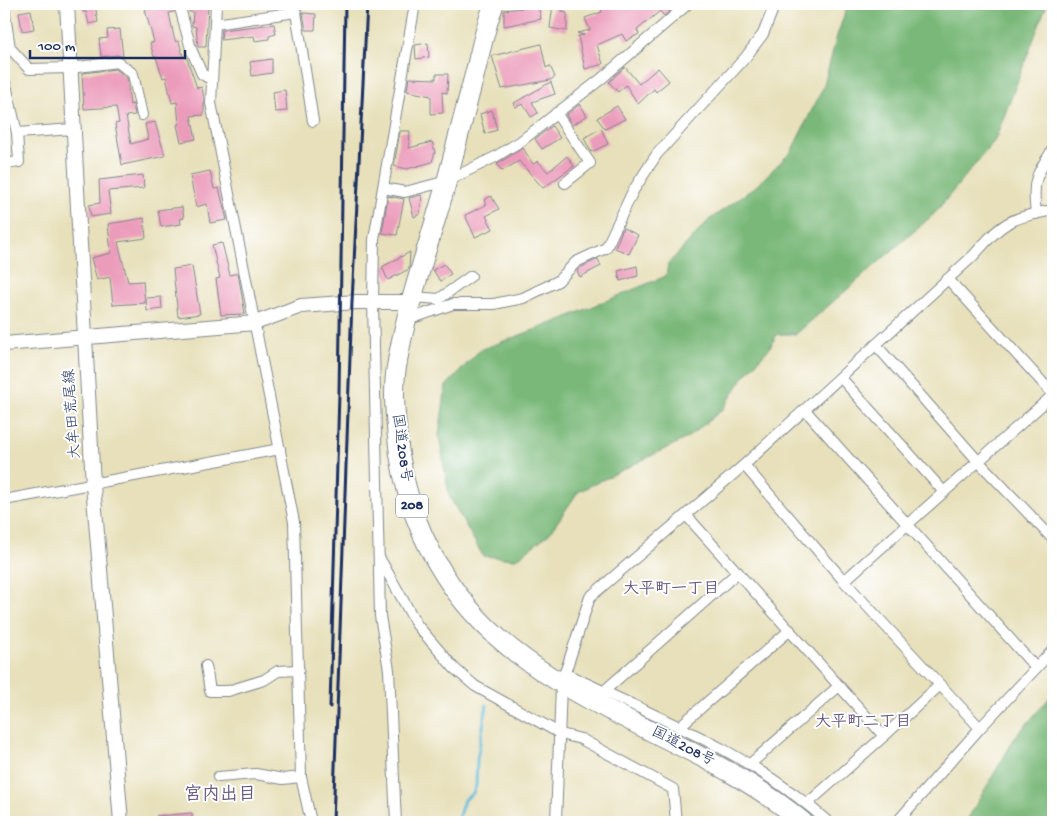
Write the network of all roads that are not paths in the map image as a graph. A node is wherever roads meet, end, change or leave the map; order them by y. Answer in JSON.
{"nodes":[{"id":1,"x":67,"y":4,"type":"edge"},
{"id":2,"x":179,"y":4,"type":"edge"},
{"id":3,"x":216,"y":4,"type":"edge"},
{"id":4,"x":415,"y":4,"type":"edge"},
{"id":5,"x":494,"y":4,"type":"edge"},
{"id":6,"x":688,"y":4,"type":"edge"},
{"id":7,"x":775,"y":4,"type":"edge"},
{"id":8,"x":4,"y":8,"type":"edge"},
{"id":9,"x":215,"y":24,"type":"junction"},
{"id":10,"x":7,"y":48,"type":"edge"},
{"id":11,"x":70,"y":68,"type":"junction"},
{"id":12,"x":212,"y":80,"type":"junction"},
{"id":13,"x":4,"y":85,"type":"edge"},
{"id":14,"x":556,"y":113,"type":"junction"},
{"id":15,"x":142,"y":115,"type":"dead end"},
{"id":16,"x":313,"y":120,"type":"dead end"},
{"id":17,"x":74,"y":128,"type":"junction"},
{"id":18,"x":17,"y":133,"type":"junction"},
{"id":19,"x":1053,"y":149,"type":"edge"},
{"id":20,"x":4,"y":164,"type":"edge"},
{"id":21,"x":447,"y":181,"type":"junction"},
{"id":22,"x":564,"y":183,"type":"dead end"},
{"id":23,"x":383,"y":188,"type":"junction"},
{"id":24,"x":1053,"y":210,"type":"edge"},
{"id":25,"x":1036,"y":214,"type":"junction"},
{"id":26,"x":471,"y":276,"type":"dead end"},
{"id":27,"x":948,"y":279,"type":"junction"},
{"id":28,"x":373,"y":302,"type":"junction"},
{"id":29,"x":410,"y":306,"type":"junction"},
{"id":30,"x":255,"y":323,"type":"junction"},
{"id":31,"x":84,"y":337,"type":"junction"},
{"id":32,"x":4,"y":344,"type":"edge"},
{"id":33,"x":876,"y":345,"type":"junction"},
{"id":34,"x":841,"y":378,"type":"junction"},
{"id":35,"x":1053,"y":394,"type":"edge"},
{"id":36,"x":805,"y":410,"type":"junction"},
{"id":37,"x":280,"y":449,"type":"junction"},
{"id":38,"x":978,"y":461,"type":"junction"},
{"id":39,"x":744,"y":465,"type":"junction"},
{"id":40,"x":93,"y":485,"type":"junction"},
{"id":41,"x":944,"y":492,"type":"junction"},
{"id":42,"x":4,"y":500,"type":"edge"},
{"id":43,"x":686,"y":515,"type":"junction"},
{"id":44,"x":907,"y":526,"type":"junction"},
{"id":45,"x":1053,"y":539,"type":"edge"},
{"id":46,"x":378,"y":556,"type":"junction"},
{"id":47,"x":738,"y":572,"type":"junction"},
{"id":48,"x":844,"y":581,"type":"junction"},
{"id":49,"x":790,"y":630,"type":"junction"},
{"id":50,"x":1053,"y":650,"type":"edge"},
{"id":51,"x":206,"y":666,"type":"dead end"},
{"id":52,"x":1036,"y":668,"type":"junction"},
{"id":53,"x":299,"y":670,"type":"junction"},
{"id":54,"x":563,"y":679,"type":"junction"},
{"id":55,"x":940,"y":685,"type":"junction"},
{"id":56,"x":839,"y":686,"type":"junction"},
{"id":57,"x":603,"y":692,"type":"junction"},
{"id":58,"x":679,"y":727,"type":"junction"},
{"id":59,"x":980,"y":728,"type":"junction"},
{"id":60,"x":560,"y":734,"type":"junction"},
{"id":61,"x":884,"y":736,"type":"junction"},
{"id":62,"x":749,"y":765,"type":"junction"},
{"id":63,"x":218,"y":776,"type":"dead end"},
{"id":64,"x":301,"y":776,"type":"junction"},
{"id":65,"x":808,"y":804,"type":"junction"},
{"id":66,"x":121,"y":822,"type":"edge"},
{"id":67,"x":311,"y":822,"type":"edge"},
{"id":68,"x":396,"y":822,"type":"edge"},
{"id":69,"x":556,"y":822,"type":"edge"},
{"id":70,"x":676,"y":822,"type":"edge"},
{"id":71,"x":804,"y":822,"type":"edge"},
{"id":72,"x":828,"y":822,"type":"edge"},
{"id":73,"x":897,"y":822,"type":"edge"}],
"edges":[{"from":1,"to":11,"type":"main road","name":"大牟田荒尾線"},
{"from":2,"to":12,"type":"street"},
{"from":3,"to":9,"type":"street"},
{"from":4,"to":23,"type":"street"},
{"from":5,"to":21,"type":"highway","name":"国道208号","number":"208"},
{"from":6,"to":14,"type":"street"},
{"from":7,"to":29,"type":"street"},
{"from":8,"to":10,"type":"street"},
{"from":9,"to":12,"type":"street"},
{"from":9,"to":16,"type":"street"},
{"from":10,"to":11,"type":"street"},
{"from":11,"to":15,"type":"street"},
{"from":11,"to":17,"type":"main road","name":"大牟田荒尾線"},
{"from":12,"to":30,"type":"street"},
{"from":13,"to":18,"type":"street"},
{"from":14,"to":21,"type":"street"},
{"from":14,"to":22,"type":"street"},
{"from":17,"to":18,"type":"street"},
{"from":17,"to":31,"type":"main road","name":"大牟田荒尾線"},
{"from":18,"to":20,"type":"street"},
{"from":19,"to":25,"type":"street"},
{"from":21,"to":23,"type":"street"},
{"from":21,"to":29,"type":"highway","name":"国道208号","number":"208"},
{"from":23,"to":28,"type":"street"},
{"from":24,"to":25,"type":"street"},
{"from":25,"to":27,"type":"street"},
{"from":26,"to":29,"type":"street"},
{"from":27,"to":33,"type":"street"},
{"from":27,"to":35,"type":"street"},
{"from":28,"to":29,"type":"main road"},
{"from":28,"to":30,"type":"main road"},
{"from":28,"to":46,"type":"street"},
{"from":29,"to":54,"type":"highway","name":"国道208号","number":"208"},
{"from":30,"to":31,"type":"main road"},
{"from":30,"to":37,"type":"street"},
{"from":31,"to":32,"type":"main road"},
{"from":31,"to":40,"type":"main road","name":"大牟田荒尾線"},
{"from":33,"to":34,"type":"street"},
{"from":33,"to":38,"type":"street"},
{"from":34,"to":36,"type":"street"},
{"from":34,"to":41,"type":"street"},
{"from":35,"to":38,"type":"street"},
{"from":36,"to":39,"type":"street"},
{"from":36,"to":44,"type":"street"},
{"from":37,"to":40,"type":"street"},
{"from":37,"to":53,"type":"street"},
{"from":38,"to":41,"type":"street"},
{"from":38,"to":45,"type":"street"},
{"from":39,"to":43,"type":"street"},
{"from":39,"to":48,"type":"street"},
{"from":40,"to":42,"type":"street"},
{"from":40,"to":66,"type":"main road","name":"大牟田荒尾線"},
{"from":41,"to":44,"type":"street"},
{"from":43,"to":47,"type":"street"},
{"from":43,"to":54,"type":"street"},
{"from":44,"to":48,"type":"street"},
{"from":44,"to":52,"type":"street"},
{"from":46,"to":60,"type":"street"},
{"from":46,"to":68,"type":"street"},
{"from":47,"to":49,"type":"street"},
{"from":47,"to":57,"type":"street"},
{"from":48,"to":55,"type":"street"},
{"from":49,"to":56,"type":"street"},
{"from":49,"to":58,"type":"street"},
{"from":50,"to":52,"type":"street"},
{"from":51,"to":53,"type":"street"},
{"from":52,"to":59,"type":"street"},
{"from":53,"to":64,"type":"street"},
{"from":54,"to":57,"type":"street"},
{"from":54,"to":60,"type":"street"},
{"from":54,"to":71,"type":"highway","name":"国道208号","number":"208"},
{"from":55,"to":59,"type":"street"},
{"from":55,"to":61,"type":"street"},
{"from":56,"to":61,"type":"street"},
{"from":56,"to":62,"type":"street"},
{"from":57,"to":58,"type":"street"},
{"from":58,"to":62,"type":"street"},
{"from":59,"to":73,"type":"street"},
{"from":60,"to":69,"type":"street"},
{"from":60,"to":70,"type":"street"},
{"from":61,"to":65,"type":"street"},
{"from":62,"to":65,"type":"street"},
{"from":63,"to":64,"type":"street"},
{"from":64,"to":67,"type":"street"},
{"from":65,"to":72,"type":"street"}]}
